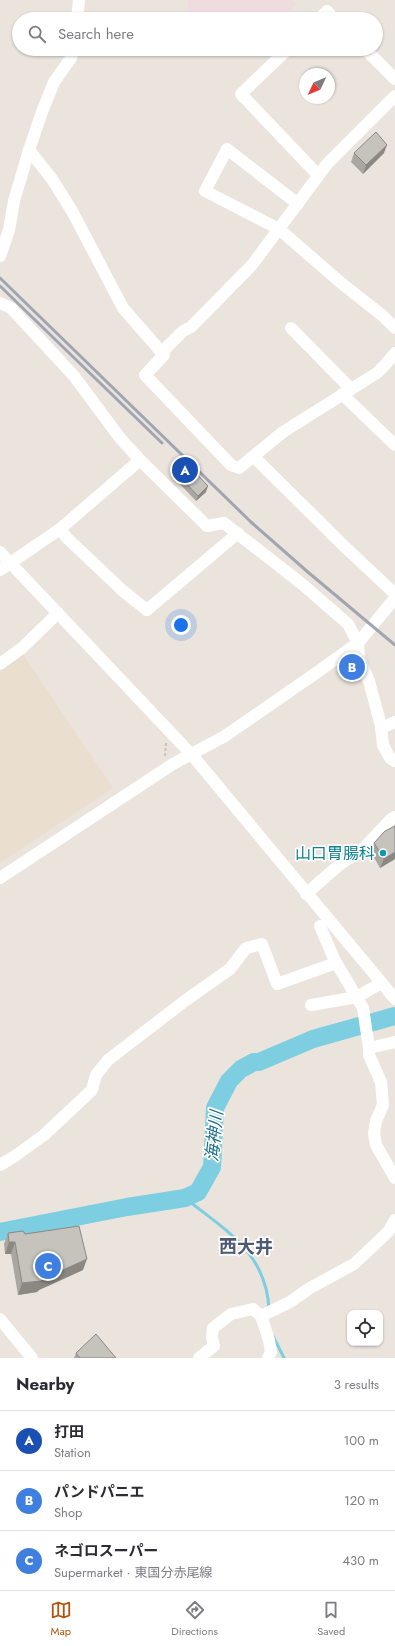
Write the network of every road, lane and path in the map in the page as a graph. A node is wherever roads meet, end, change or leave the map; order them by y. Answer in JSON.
{"nodes":[{"id":1,"x":79,"y":0,"type":"edge"},
{"id":2,"x":78,"y":12,"type":"edge"},
{"id":3,"x":72,"y":56,"type":"edge"},
{"id":4,"x":281,"y":56,"type":"edge"},
{"id":5,"x":372,"y":56,"type":"edge"},
{"id":6,"x":395,"y":79,"type":"edge"},
{"id":7,"x":395,"y":96,"type":"edge"},
{"id":8,"x":29,"y":150,"type":"junction"},
{"id":9,"x":318,"y":175,"type":"junction"},
{"id":10,"x":298,"y":204,"type":"junction"},
{"id":11,"x":279,"y":229,"type":"junction"},
{"id":12,"x":0,"y":256,"type":"edge"},
{"id":13,"x":0,"y":303,"type":"edge"},
{"id":14,"x":291,"y":328,"type":"dead end"},
{"id":15,"x":395,"y":328,"type":"edge"},
{"id":16,"x":161,"y":353,"type":"junction"},
{"id":17,"x":395,"y":353,"type":"edge"},
{"id":18,"x":347,"y":392,"type":"junction"},
{"id":19,"x":395,"y":445,"type":"edge"},
{"id":20,"x":254,"y":457,"type":"junction"},
{"id":21,"x":140,"y":460,"type":"junction"},
{"id":22,"x":60,"y":529,"type":"junction"},
{"id":23,"x":238,"y":533,"type":"junction"},
{"id":24,"x":0,"y":552,"type":"edge"},
{"id":25,"x":5,"y":566,"type":"edge"},
{"id":26,"x":394,"y":602,"type":"edge"},
{"id":27,"x":58,"y":613,"type":"junction"},
{"id":28,"x":358,"y":643,"type":"junction"},
{"id":29,"x":0,"y":664,"type":"edge"},
{"id":30,"x":395,"y":722,"type":"edge"},
{"id":31,"x":381,"y":728,"type":"junction"},
{"id":32,"x":166,"y":741,"type":"dead end"},
{"id":33,"x":192,"y":755,"type":"junction"},
{"id":34,"x":160,"y":760,"type":"dead end"},
{"id":35,"x":395,"y":761,"type":"edge"},
{"id":36,"x":395,"y":817,"type":"edge"},
{"id":37,"x":0,"y":878,"type":"edge"},
{"id":38,"x":306,"y":894,"type":"junction"},
{"id":39,"x":320,"y":926,"type":"dead end"},
{"id":40,"x":336,"y":963,"type":"junction"},
{"id":41,"x":381,"y":983,"type":"junction"},
{"id":42,"x":357,"y":997,"type":"junction"},
{"id":43,"x":395,"y":999,"type":"edge"},
{"id":44,"x":311,"y":1005,"type":"dead end"},
{"id":45,"x":395,"y":1042,"type":"edge"},
{"id":46,"x":369,"y":1048,"type":"junction"},
{"id":47,"x":0,"y":1165,"type":"edge"},
{"id":48,"x":395,"y":1178,"type":"edge"},
{"id":49,"x":395,"y":1220,"type":"edge"},
{"id":50,"x":391,"y":1235,"type":"edge"},
{"id":51,"x":261,"y":1316,"type":"junction"},
{"id":52,"x":0,"y":1319,"type":"edge"},
{"id":53,"x":32,"y":1358,"type":"edge"},
{"id":54,"x":199,"y":1358,"type":"edge"},
{"id":55,"x":268,"y":1358,"type":"edge"}],
"edges":[{"from":1,"to":2,"type":"street"},
{"from":3,"to":8,"type":"street"},
{"from":4,"to":9,"type":"street"},
{"from":5,"to":6,"type":"street"},
{"from":7,"to":9,"type":"street"},
{"from":8,"to":12,"type":"street"},
{"from":8,"to":16,"type":"street"},
{"from":9,"to":10,"type":"street"},
{"from":10,"to":11,"type":"street"},
{"from":10,"to":11,"type":"street"},
{"from":11,"to":15,"type":"street"},
{"from":11,"to":16,"type":"street"},
{"from":13,"to":21,"type":"street"},
{"from":14,"to":18,"type":"street"},
{"from":16,"to":20,"type":"street"},
{"from":17,"to":18,"type":"street"},
{"from":18,"to":19,"type":"street"},
{"from":18,"to":20,"type":"street"},
{"from":20,"to":26,"type":"street"},
{"from":21,"to":22,"type":"street"},
{"from":21,"to":23,"type":"street"},
{"from":22,"to":23,"type":"street"},
{"from":22,"to":25,"type":"street"},
{"from":23,"to":28,"type":"street"},
{"from":24,"to":25,"type":"street"},
{"from":25,"to":27,"type":"street"},
{"from":26,"to":28,"type":"street"},
{"from":27,"to":29,"type":"street"},
{"from":27,"to":33,"type":"street"},
{"from":28,"to":31,"type":"street"},
{"from":28,"to":33,"type":"street"},
{"from":30,"to":31,"type":"street"},
{"from":31,"to":35,"type":"street"},
{"from":32,"to":34,"type":"path"},
{"from":33,"to":37,"type":"street"},
{"from":33,"to":38,"type":"street"},
{"from":36,"to":38,"type":"street"},
{"from":38,"to":41,"type":"street"},
{"from":39,"to":40,"type":"street"},
{"from":40,"to":42,"type":"street"},
{"from":40,"to":47,"type":"street"},
{"from":41,"to":42,"type":"street"},
{"from":41,"to":43,"type":"street"},
{"from":42,"to":44,"type":"street"},
{"from":42,"to":46,"type":"street"},
{"from":45,"to":46,"type":"street"},
{"from":46,"to":48,"type":"street"},
{"from":49,"to":50,"type":"street"},
{"from":50,"to":51,"type":"street"},
{"from":51,"to":54,"type":"street"},
{"from":51,"to":55,"type":"street"},
{"from":52,"to":53,"type":"street"}]}
